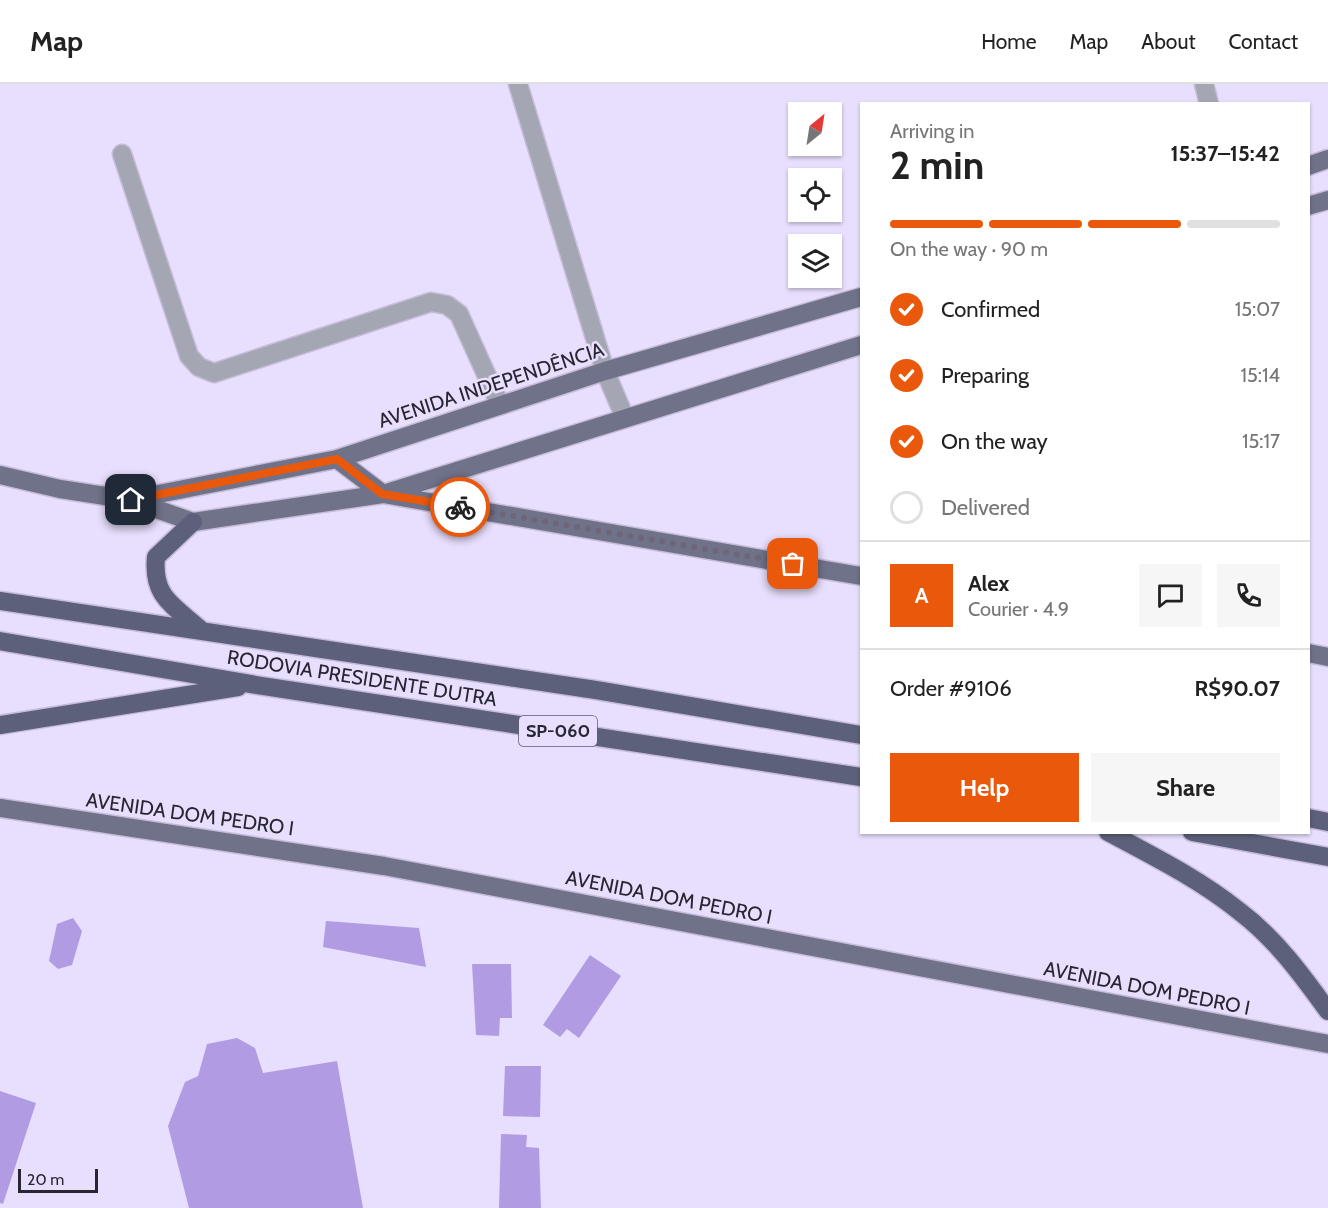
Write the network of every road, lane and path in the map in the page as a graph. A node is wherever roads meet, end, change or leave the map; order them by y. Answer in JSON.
{"nodes":[{"id":1,"x":518,"y":84,"type":"edge"},
{"id":2,"x":1204,"y":84,"type":"edge"},
{"id":3,"x":1208,"y":102,"type":"edge"},
{"id":4,"x":122,"y":154,"type":"dead end"},
{"id":5,"x":1328,"y":159,"type":"edge"},
{"id":6,"x":1310,"y":165,"type":"edge"},
{"id":7,"x":1328,"y":200,"type":"edge"},
{"id":8,"x":1310,"y":205,"type":"edge"},
{"id":9,"x":860,"y":297,"type":"edge"},
{"id":10,"x":860,"y":345,"type":"edge"},
{"id":11,"x":605,"y":371,"type":"junction"},
{"id":12,"x":500,"y":405,"type":"junction"},
{"id":13,"x":625,"y":418,"type":"junction"},
{"id":14,"x":337,"y":459,"type":"junction"},
{"id":15,"x":0,"y":475,"type":"edge"},
{"id":16,"x":382,"y":494,"type":"junction"},
{"id":17,"x":131,"y":500,"type":"junction"},
{"id":18,"x":193,"y":522,"type":"junction"},
{"id":19,"x":860,"y":576,"type":"edge"},
{"id":20,"x":0,"y":601,"type":"edge"},
{"id":21,"x":201,"y":630,"type":"junction"},
{"id":22,"x":0,"y":641,"type":"edge"},
{"id":23,"x":1310,"y":653,"type":"edge"},
{"id":24,"x":1328,"y":657,"type":"edge"},
{"id":25,"x":256,"y":684,"type":"junction"},
{"id":26,"x":0,"y":725,"type":"edge"},
{"id":27,"x":860,"y":735,"type":"edge"},
{"id":28,"x":860,"y":777,"type":"edge"},
{"id":29,"x":0,"y":808,"type":"edge"},
{"id":30,"x":1310,"y":818,"type":"edge"},
{"id":31,"x":1328,"y":822,"type":"edge"},
{"id":32,"x":1112,"y":834,"type":"edge"},
{"id":33,"x":1203,"y":834,"type":"edge"},
{"id":34,"x":1328,"y":857,"type":"edge"},
{"id":35,"x":1328,"y":1011,"type":"edge"},
{"id":36,"x":1328,"y":1044,"type":"edge"}],
"edges":[{"from":1,"to":11,"type":"lane"},
{"from":2,"to":3,"type":"lane"},
{"from":4,"to":12,"type":"lane"},
{"from":5,"to":6,"type":"main road"},
{"from":7,"to":8,"type":"main road"},
{"from":9,"to":11,"type":"main road","name":"AVENIDA INDEPENDÊNCIA"},
{"from":10,"to":13,"type":"main road"},
{"from":11,"to":12,"type":"main road","name":"AVENIDA INDEPENDÊNCIA"},
{"from":11,"to":13,"type":"lane"},
{"from":12,"to":14,"type":"main road","name":"AVENIDA INDEPENDÊNCIA"},
{"from":13,"to":16,"type":"main road"},
{"from":14,"to":16,"type":"main road"},
{"from":14,"to":17,"type":"main road","name":"AVENIDA INDEPENDÊNCIA"},
{"from":15,"to":17,"type":"main road"},
{"from":16,"to":18,"type":"main road"},
{"from":16,"to":19,"type":"main road"},
{"from":17,"to":18,"type":"main road"},
{"from":18,"to":21,"type":"highway"},
{"from":20,"to":21,"type":"highway","name":"RODOVIA PRESIDENTE DUTRA","number":"SP-060"},
{"from":21,"to":27,"type":"highway","name":"RODOVIA PRESIDENTE DUTRA","number":"SP-060"},
{"from":22,"to":25,"type":"highway","name":"RODOVIA PRESIDENTE DUTRA","number":"SP-060"},
{"from":23,"to":24,"type":"main road"},
{"from":25,"to":26,"type":"highway"},
{"from":25,"to":28,"type":"highway","name":"RODOVIA PRESIDENTE DUTRA","number":"SP-060"},
{"from":29,"to":36,"type":"main road","name":"AVENIDA DOM PEDRO I"},
{"from":30,"to":31,"type":"highway"},
{"from":32,"to":35,"type":"highway"},
{"from":33,"to":34,"type":"highway"}]}
